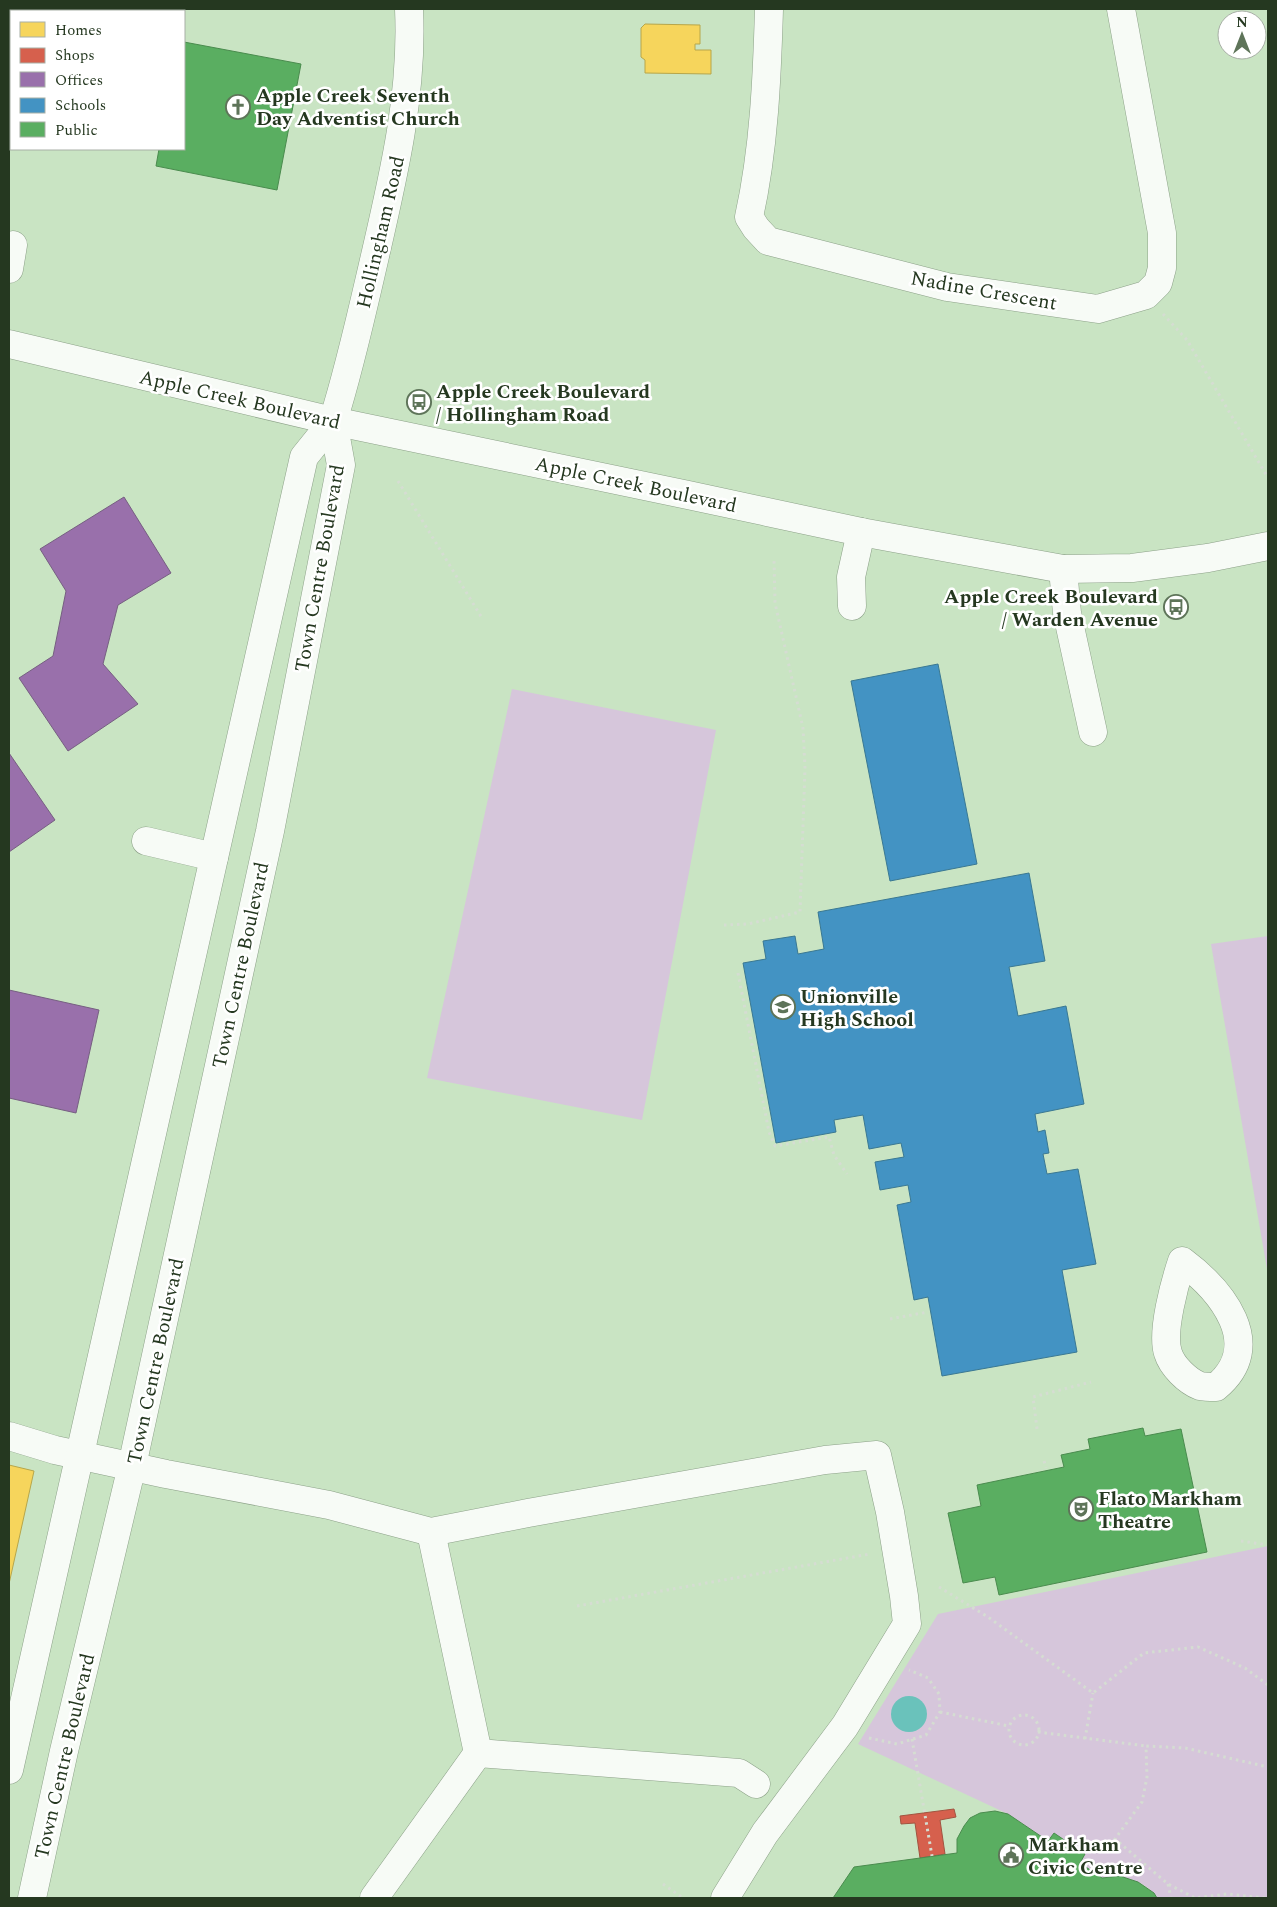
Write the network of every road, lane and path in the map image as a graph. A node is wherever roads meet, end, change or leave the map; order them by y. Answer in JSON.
{"nodes":[{"id":1,"x":409,"y":9,"type":"edge"},
{"id":2,"x":768,"y":9,"type":"edge"},
{"id":3,"x":1121,"y":9,"type":"edge"},
{"id":4,"x":1146,"y":295,"type":"junction"},
{"id":5,"x":9,"y":344,"type":"edge"},
{"id":6,"x":333,"y":421,"type":"junction"},
{"id":7,"x":1268,"y":478,"type":"edge"},
{"id":8,"x":398,"y":481,"type":"dead end"},
{"id":9,"x":860,"y":532,"type":"junction"},
{"id":10,"x":1268,"y":546,"type":"edge"},
{"id":11,"x":774,"y":560,"type":"dead end"},
{"id":12,"x":1063,"y":569,"type":"junction"},
{"id":13,"x":852,"y":606,"type":"dead end"},
{"id":14,"x":482,"y":618,"type":"dead end"},
{"id":15,"x":1093,"y":732,"type":"dead end"},
{"id":16,"x":146,"y":841,"type":"dead end"},
{"id":17,"x":214,"y":857,"type":"junction"},
{"id":18,"x":724,"y":925,"type":"dead end"},
{"id":19,"x":738,"y":973,"type":"dead end"},
{"id":20,"x":847,"y":1174,"type":"dead end"},
{"id":21,"x":928,"y":1312,"type":"dead end"},
{"id":22,"x":890,"y":1319,"type":"dead end"},
{"id":23,"x":1091,"y":1382,"type":"dead end"},
{"id":24,"x":1037,"y":1429,"type":"dead end"},
{"id":25,"x":9,"y":1436,"type":"edge"},
{"id":26,"x":81,"y":1455,"type":"junction"},
{"id":27,"x":1044,"y":1461,"type":"dead end"},
{"id":28,"x":132,"y":1466,"type":"junction"},
{"id":29,"x":1046,"y":1468,"type":"dead end"},
{"id":30,"x":431,"y":1532,"type":"junction"},
{"id":31,"x":1242,"y":1541,"type":"dead end"},
{"id":32,"x":1268,"y":1544,"type":"edge"},
{"id":33,"x":896,"y":1549,"type":"junction"},
{"id":34,"x":939,"y":1587,"type":"dead end"},
{"id":35,"x":578,"y":1606,"type":"dead end"},
{"id":36,"x":886,"y":1660,"type":"junction"},
{"id":37,"x":1268,"y":1685,"type":"edge"},
{"id":38,"x":1093,"y":1693,"type":"junction"},
{"id":39,"x":940,"y":1712,"type":"junction"},
{"id":40,"x":844,"y":1726,"type":"junction"},
{"id":41,"x":1009,"y":1726,"type":"junction"},
{"id":42,"x":1038,"y":1732,"type":"junction"},
{"id":43,"x":912,"y":1739,"type":"junction"},
{"id":44,"x":1085,"y":1739,"type":"junction"},
{"id":45,"x":1146,"y":1746,"type":"junction"},
{"id":46,"x":478,"y":1753,"type":"junction"},
{"id":47,"x":1268,"y":1767,"type":"edge"},
{"id":48,"x":9,"y":1770,"type":"edge"},
{"id":49,"x":756,"y":1784,"type":"dead end"},
{"id":50,"x":932,"y":1856,"type":"dead end"},
{"id":51,"x":663,"y":1884,"type":"dead end"},
{"id":52,"x":1168,"y":1884,"type":"junction"},
{"id":53,"x":32,"y":1898,"type":"edge"},
{"id":54,"x":374,"y":1898,"type":"edge"},
{"id":55,"x":683,"y":1898,"type":"edge"},
{"id":56,"x":725,"y":1898,"type":"edge"},
{"id":57,"x":1171,"y":1898,"type":"edge"},
{"id":58,"x":1265,"y":1898,"type":"edge"}],
"edges":[{"from":1,"to":6,"type":"main road","name":"Hollingham Road"},
{"from":2,"to":4,"type":"main road","name":"Nadine Crescent"},
{"from":3,"to":4,"type":"main road"},
{"from":4,"to":7,"type":"path"},
{"from":5,"to":6,"type":"main road","name":"Apple Creek Boulevard"},
{"from":6,"to":9,"type":"main road","name":"Apple Creek Boulevard"},
{"from":6,"to":17,"type":"main road","name":"Town Centre Boulevard"},
{"from":6,"to":28,"type":"main road","name":"Town Centre Boulevard"},
{"from":8,"to":14,"type":"path"},
{"from":9,"to":12,"type":"main road","name":"Apple Creek Boulevard"},
{"from":9,"to":13,"type":"main road"},
{"from":10,"to":12,"type":"main road","name":"Apple Creek Boulevard"},
{"from":11,"to":18,"type":"path"},
{"from":12,"to":15,"type":"main road"},
{"from":16,"to":17,"type":"main road"},
{"from":17,"to":26,"type":"main road","name":"Town Centre Boulevard"},
{"from":19,"to":20,"type":"path"},
{"from":21,"to":22,"type":"path"},
{"from":23,"to":24,"type":"path"},
{"from":25,"to":26,"type":"main road"},
{"from":26,"to":28,"type":"main road"},
{"from":26,"to":48,"type":"main road","name":"Town Centre Boulevard"},
{"from":27,"to":29,"type":"path"},
{"from":28,"to":30,"type":"main road"},
{"from":28,"to":53,"type":"main road","name":"Town Centre Boulevard"},
{"from":30,"to":33,"type":"main road"},
{"from":30,"to":46,"type":"main road"},
{"from":31,"to":32,"type":"path"},
{"from":33,"to":35,"type":"path"},
{"from":33,"to":36,"type":"main road"},
{"from":34,"to":38,"type":"path"},
{"from":36,"to":39,"type":"path"},
{"from":36,"to":40,"type":"main road"},
{"from":37,"to":38,"type":"path"},
{"from":38,"to":44,"type":"path"},
{"from":39,"to":41,"type":"path"},
{"from":39,"to":43,"type":"path"},
{"from":40,"to":43,"type":"path"},
{"from":40,"to":56,"type":"main road"},
{"from":41,"to":42,"type":"path"},
{"from":41,"to":42,"type":"path"},
{"from":42,"to":44,"type":"path"},
{"from":43,"to":50,"type":"path"},
{"from":44,"to":45,"type":"path"},
{"from":45,"to":47,"type":"path"},
{"from":45,"to":52,"type":"path"},
{"from":46,"to":49,"type":"main road"},
{"from":46,"to":54,"type":"main road"},
{"from":51,"to":55,"type":"path"},
{"from":52,"to":57,"type":"path"},
{"from":52,"to":58,"type":"path"}]}
